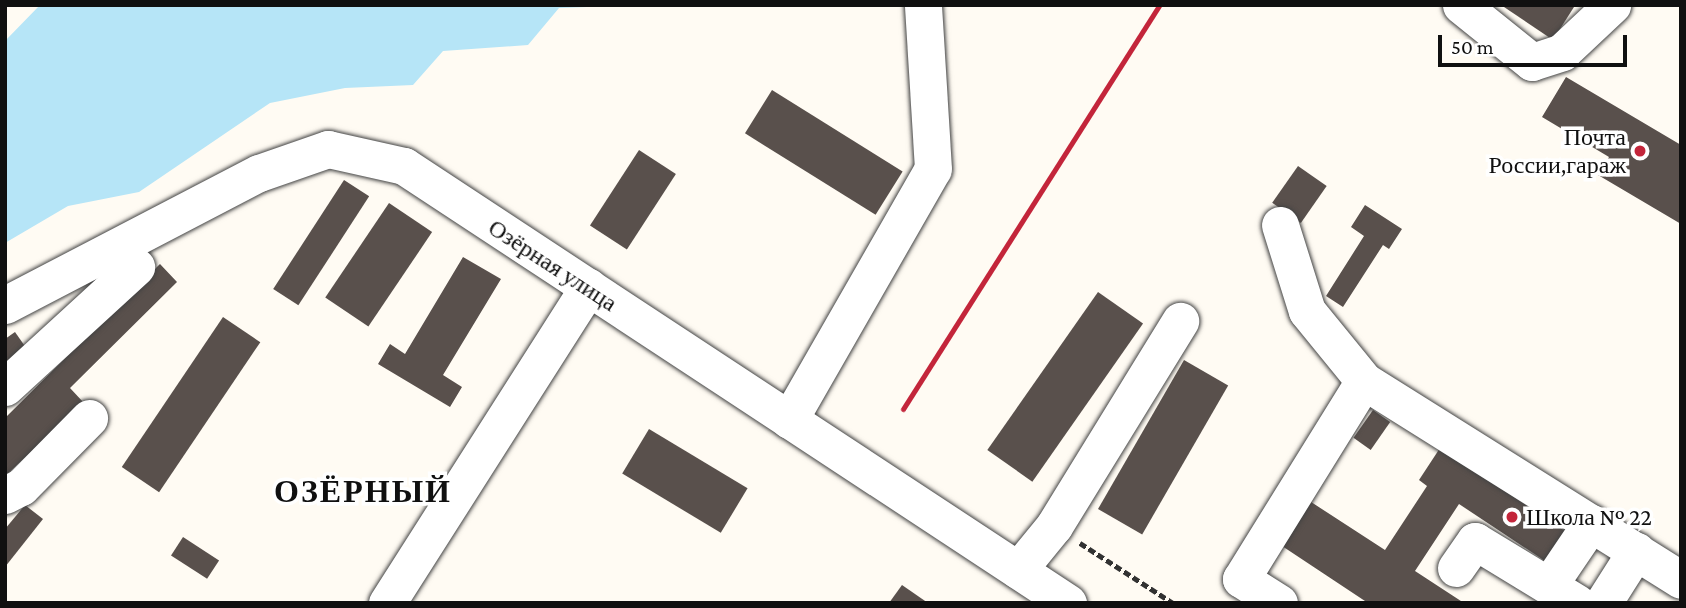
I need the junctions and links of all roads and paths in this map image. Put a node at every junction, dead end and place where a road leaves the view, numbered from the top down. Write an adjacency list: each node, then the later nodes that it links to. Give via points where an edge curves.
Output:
1 (923, 5): 14 (street, via 933,169)
2 (1461, 5): 3 (street, via 1532,62 1562,52)
3 (1612, 5)
4 (1280, 225): 11 (street, via 1307,311)
5 (135, 267): 9 (street)
6 (74, 269): 7 (street, Озёрная улица, via 259,173 328,149 404,166); 8 (street, Озёрная улица); 9 (street)
7 (588, 288): 14 (street, Озёрная улица); 23 (street)
8 (5, 305)
9 (83, 312): 12 (street)
10 (1180, 321): 17 (street)
11 (1364, 381): 16 (street); 26 (street, via 1241,579)
12 (5, 387)
13 (89, 418): 15 (street)
14 (789, 419): 20 (street, Озёрная улица)
15 (10, 496)
16 (1591, 523): 18 (street); 22 (street)
17 (1054, 526): 20 (street); 25 (path)
18 (1636, 551): 21 (street); 27 (street)
19 (1456, 568): 22 (street, via 1475,541)
20 (1018, 570): 24 (street, Озёрная улица)
21 (1681, 580)
22 (1563, 594)
23 (387, 603)
24 (1068, 603)
25 (1173, 603)
26 (1279, 603)
27 (1603, 603)

